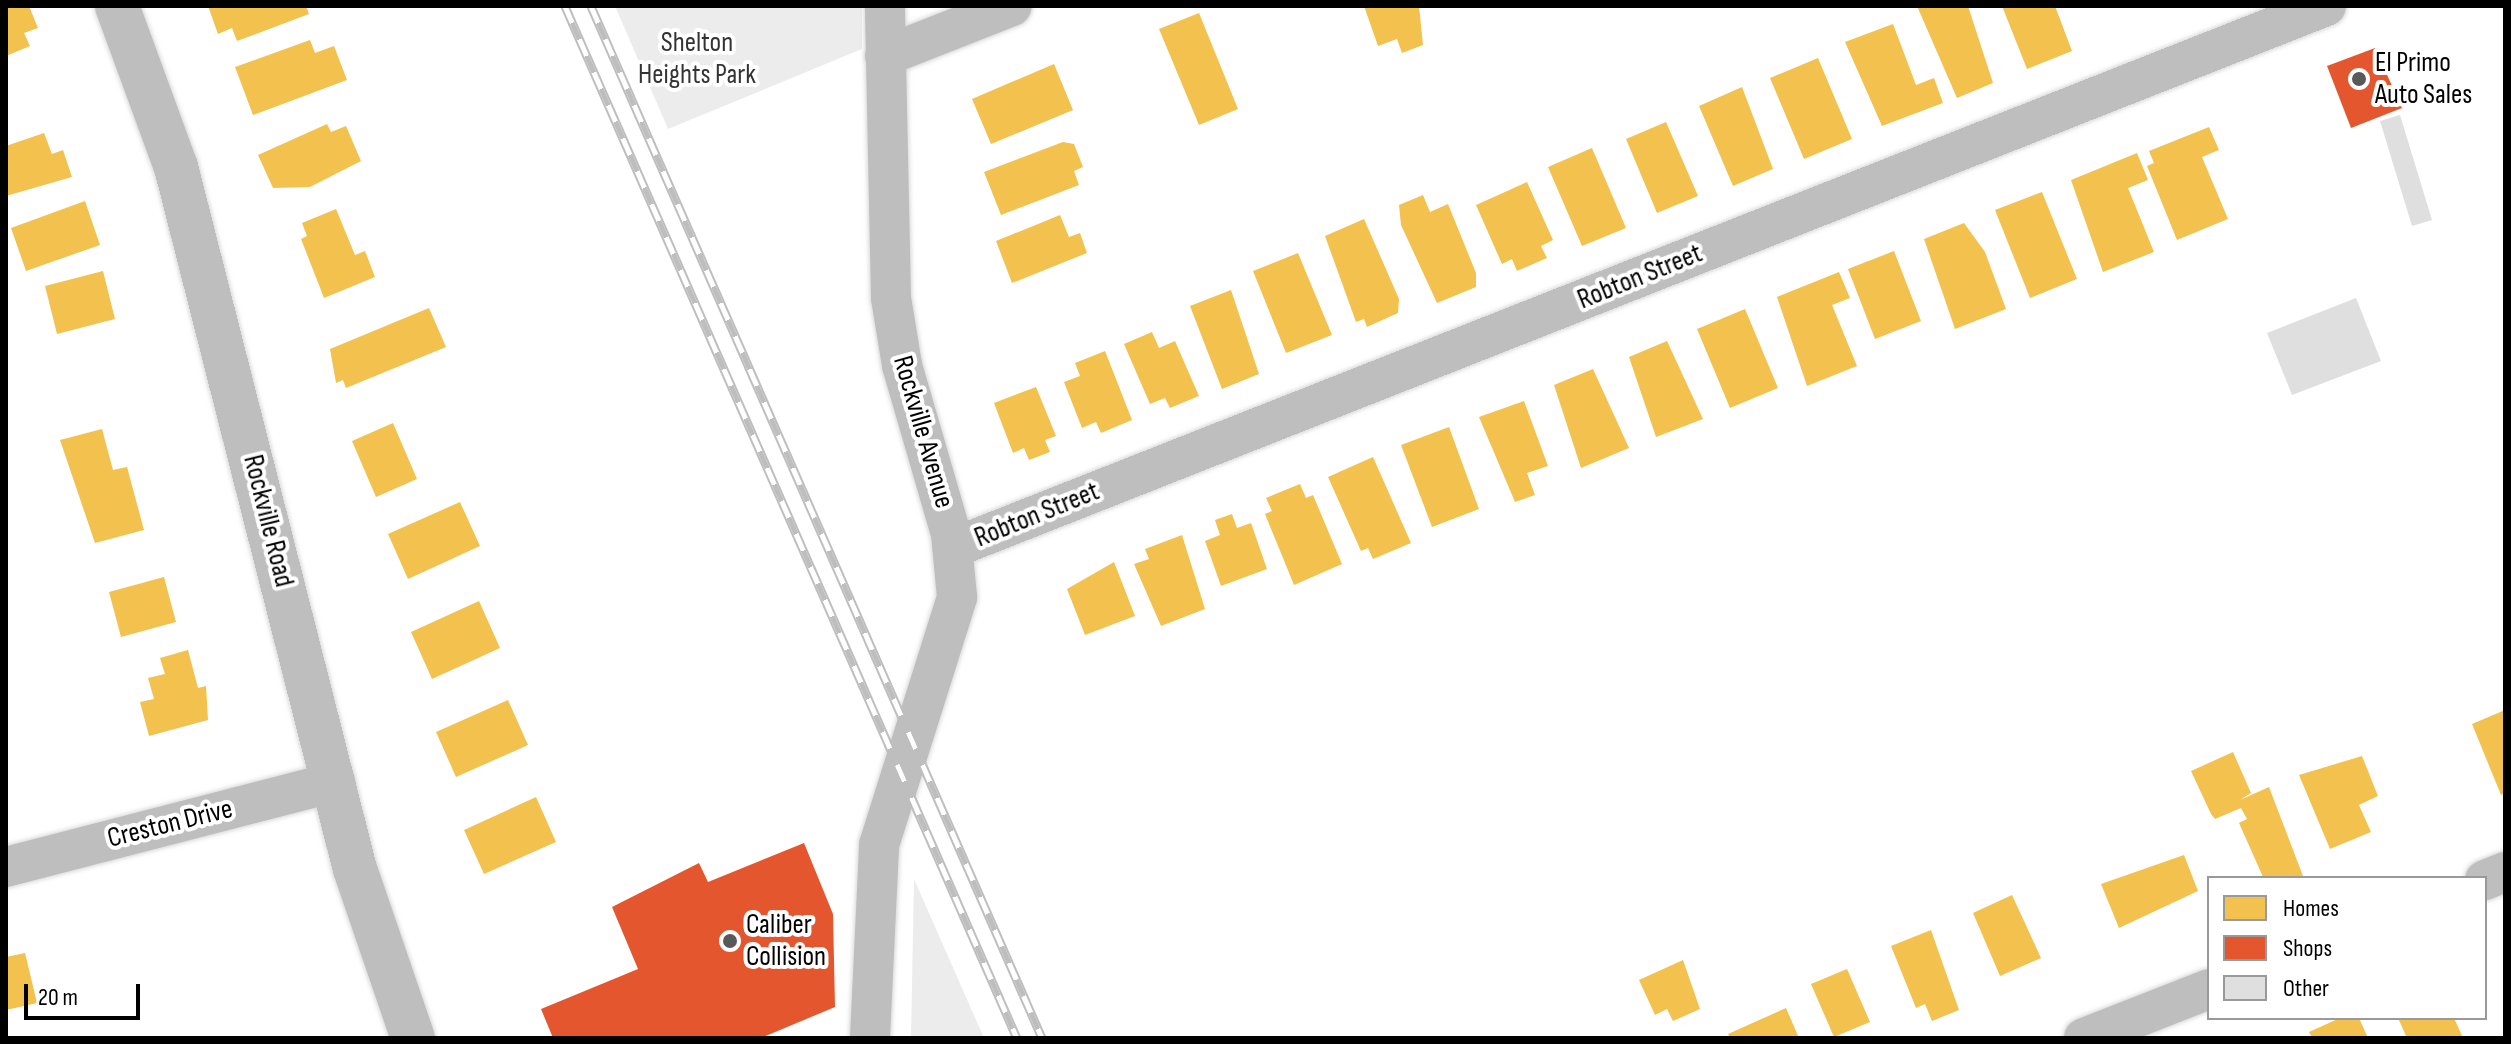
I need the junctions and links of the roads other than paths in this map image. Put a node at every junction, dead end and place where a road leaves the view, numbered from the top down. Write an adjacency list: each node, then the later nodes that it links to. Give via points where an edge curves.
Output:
1 (117, 6): 7 (main road, Rockville Road, via 190,214)
2 (885, 6): 5 (street, Rockville Avenue)
3 (1012, 6): 5 (street)
4 (2326, 6): 6 (street, Robton Street)
5 (885, 56): 6 (street, Rockville Avenue, via 891,298)
6 (953, 548): 11 (street, Rockville Avenue, via 950,628 879,845)
7 (335, 782): 8 (street, Creston Drive); 10 (main road, Rockville Road, via 373,926)
8 (6, 867)
9 (2207, 990): 12 (street)
10 (413, 1038)
11 (870, 1038)
12 (2084, 1038)

